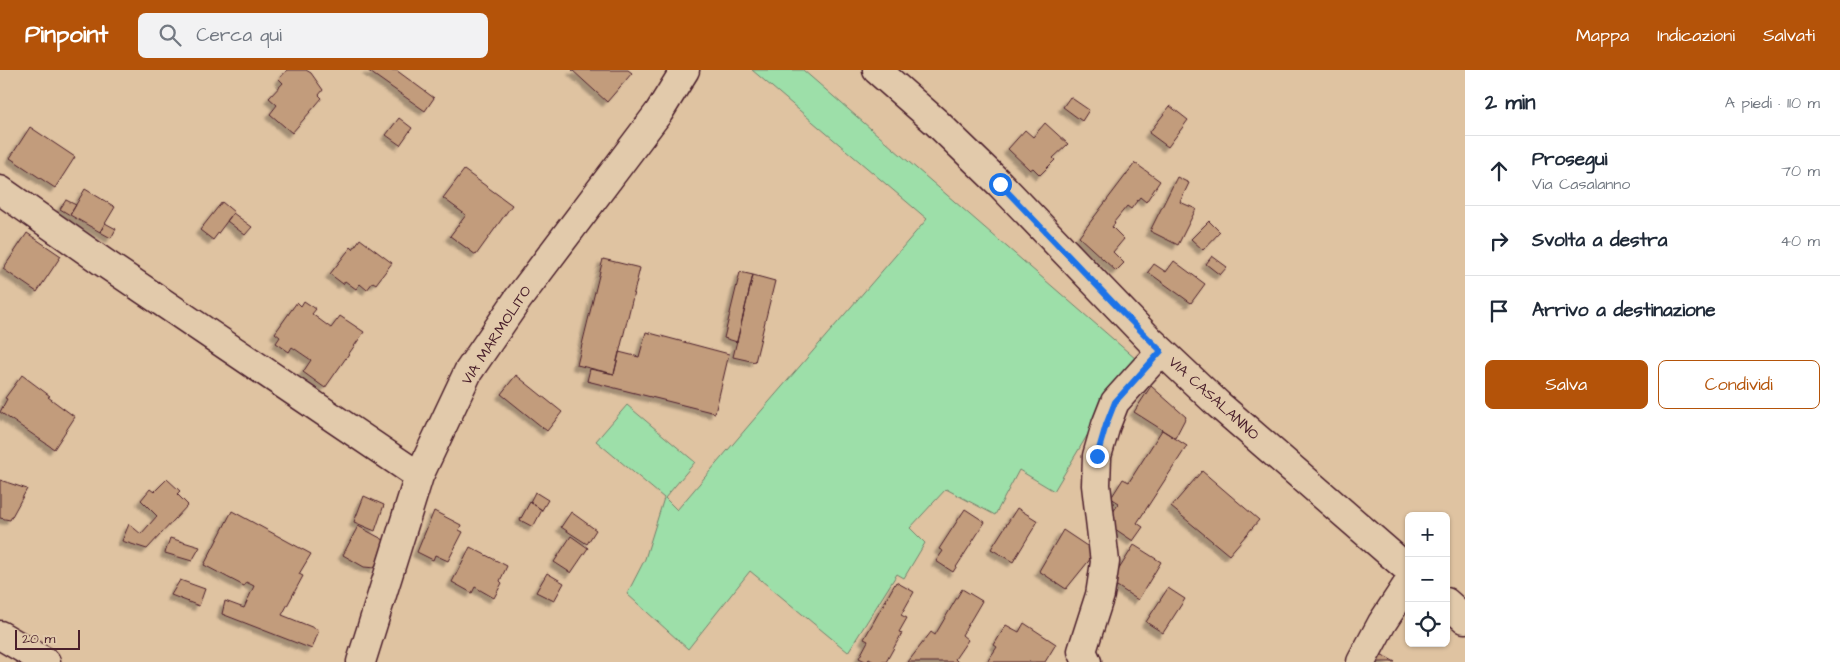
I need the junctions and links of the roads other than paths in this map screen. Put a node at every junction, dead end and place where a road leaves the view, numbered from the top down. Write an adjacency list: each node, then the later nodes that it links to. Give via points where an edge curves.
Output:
1 (685, 70): 5 (street, VIA MARMOLITO, via 659,112 518,299 468,372)
2 (877, 70): 4 (street, VIA CASALANNO, via 1000,184)
3 (0, 190): 5 (street)
4 (1161, 351): 6 (street, VIA CASALANNO); 13 (street, via 1115,402 1097,456 1096,485 1104,562 1100,595 1082,651)
5 (419, 476): 12 (street, VIA MARMOLITO)
6 (1405, 567)
7 (1405, 588): 14 (street)
8 (1450, 605): 9 (street)
9 (1465, 618)
10 (0, 635): 11 (street)
11 (46, 662)
12 (361, 662)
13 (1087, 662)
14 (1361, 662)

